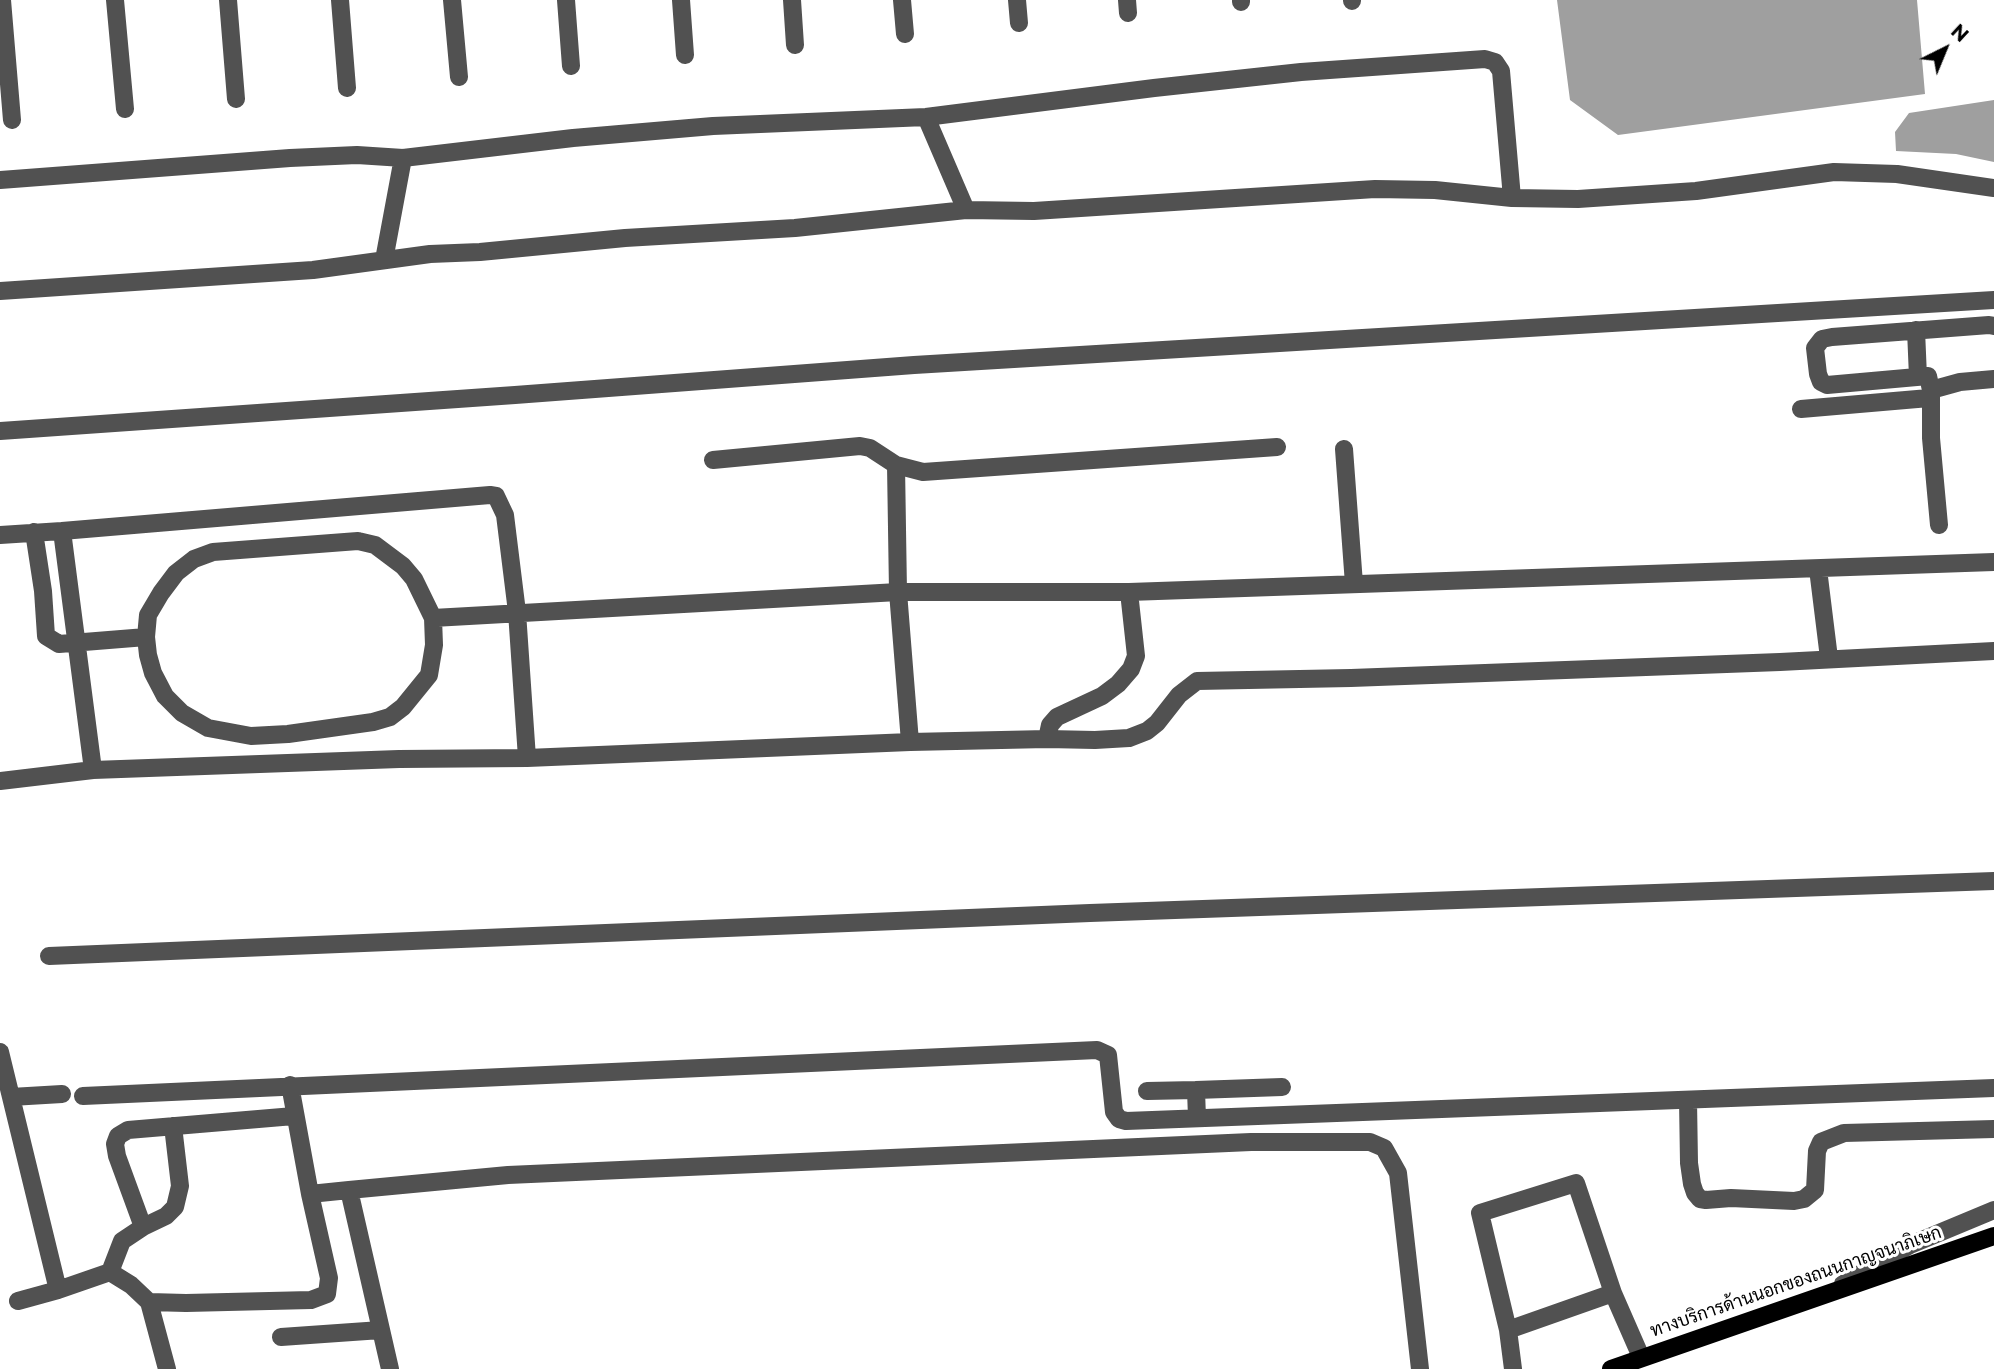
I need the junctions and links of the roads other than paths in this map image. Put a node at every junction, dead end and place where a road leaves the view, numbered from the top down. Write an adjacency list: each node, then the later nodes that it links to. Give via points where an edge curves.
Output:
1 (2, 0): 21 (street)
2 (115, 0): 19 (street)
3 (228, 0): 18 (street)
4 (340, 0): 17 (street)
5 (452, 0): 16 (street)
6 (566, 0): 15 (street)
7 (681, 0): 14 (street)
8 (792, 0): 13 (street)
9 (902, 0): 12 (street)
10 (1017, 0): 11 (street)
11 (1019, 23)
12 (905, 34)
13 (795, 45)
14 (685, 55)
15 (571, 66)
16 (458, 77)
17 (347, 88)
18 (236, 99)
19 (124, 109)
20 (926, 117): 22 (street, via 713,126); 25 (street, via 1301,72 1485,59 1495,62 1501,71); 26 (street)
21 (12, 120)
22 (403, 158): 23 (street, via 290,158); 27 (street)
23 (0, 180)
24 (1994, 188): 25 (street, via 1897,174 1834,172 1696,191 1578,199)
25 (1512, 198): 26 (street, via 1375,189 1034,211)
26 (966, 211): 27 (street)
27 (384, 260): 28 (street, via 313,270)
28 (0, 291)
29 (1994, 300): 36 (street, via 914,365)
30 (1994, 326): 31 (street)
31 (1916, 330): 34 (street); 34 (street, via 1822,339 1815,348 1818,374 1827,386)
32 (1994, 368): 34 (street)
33 (1994, 379): 34 (street)
34 (1926, 386): 35 (street); 41 (street)
35 (1801, 409)
36 (0, 431)
37 (1277, 447): 40 (street, via 923,472)
38 (1345, 449): 47 (street)
39 (713, 460): 40 (street, via 860,446)
40 (896, 465): 48 (street)
41 (1939, 525)
42 (62, 531): 43 (street); 50 (street, via 490,495 499,499 505,515); 53 (street)
43 (34, 532): 44 (street); 53 (street, via 46,636 59,644)
44 (0, 535)
45 (1994, 562): 46 (street)
46 (1818, 569): 47 (street); 55 (street)
47 (1354, 584): 49 (street)
48 (898, 592): 49 (street); 50 (street); 57 (street)
49 (1129, 592): 56 (street, via 1136,656 1131,669 1102,696 1057,717)
50 (517, 612): 51 (street); 58 (street)
51 (433, 618): 52 (street, via 414,579 392,556 376,545 358,541 213,552 194,559 161,593 148,615); 52 (street, via 429,676 403,707 373,722 288,734 232,734 192,720 158,685)
52 (146, 637): 53 (street)
53 (78, 643): 59 (street)
54 (1994, 651): 55 (street)
55 (1829, 657): 56 (street, via 1197,681 1139,735 1095,740)
56 (1047, 738): 57 (street)
57 (910, 742): 58 (street)
58 (527, 758): 59 (street)
59 (93, 770): 60 (street)
60 (0, 781)
61 (1994, 881): 62 (street)
62 (49, 957)
63 (0, 1052): 71 (street)
64 (290, 1086): 70 (street); 73 (street); 74 (street, via 1097,1050 1108,1055 1114,1112 1119,1119)
65 (1282, 1087): 67 (street)
66 (1994, 1088): 72 (street)
67 (1196, 1090): 68 (street); 74 (street)
68 (1147, 1091)
69 (62, 1094): 71 (street)
70 (83, 1096)
71 (11, 1097): 83 (street)
72 (1688, 1100): 74 (street); 76 (street, via 1692,1184 1700,1199 1706,1200 1804,1199 1815,1190 1821,1142 1844,1133)
73 (295, 1116): 75 (street); 78 (street)
74 (1197, 1118)
75 (173, 1126): 80 (street, via 180,1186 176,1207); 80 (street, via 128,1130 115,1144)
76 (1994, 1129)
77 (349, 1190): 78 (street); 88 (street); 94 (street, via 535,1173 1251,1142 1370,1142 1384,1148 1398,1173)
78 (310, 1194): 87 (street, via 329,1278 327,1294 311,1300)
79 (1994, 1210): 85 (street, via 1910,1245)
80 (143, 1227): 82 (street, via 122,1241)
81 (1994, 1236): 85 (main road, ทางบริการด้านนอกของถนนกาญจนาภิเษก)
82 (110, 1272): 83 (street); 87 (street)
83 (58, 1290): 86 (street)
84 (1613, 1293): 89 (street); 89 (street, via 1576,1183 1479,1213); 91 (street)
85 (1816, 1300): 91 (main road, ทางบริการด้านนอกของถนนกาญจนาภิเษก)
86 (18, 1301)
87 (149, 1302): 92 (street)
88 (381, 1330): 90 (street); 93 (street)
89 (1508, 1330): 95 (street)
90 (281, 1337)
91 (1641, 1357): 96 (main road, ทางบริการด้านนอกของถนนกาญจนาภิเษก)
92 (167, 1369)
93 (390, 1369)
94 (1420, 1369)
95 (1513, 1369)
96 (1611, 1369)

